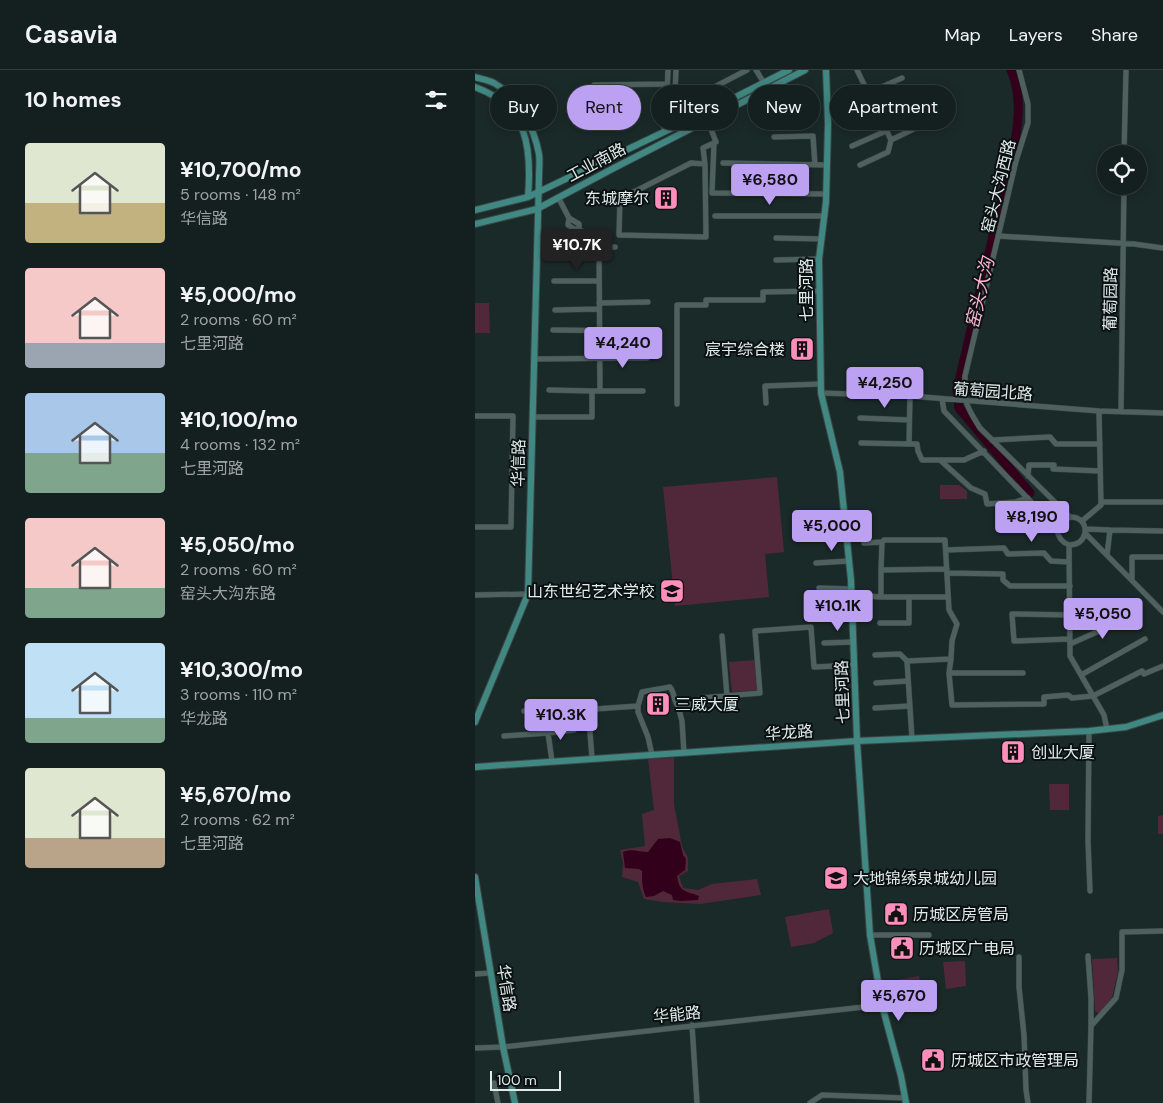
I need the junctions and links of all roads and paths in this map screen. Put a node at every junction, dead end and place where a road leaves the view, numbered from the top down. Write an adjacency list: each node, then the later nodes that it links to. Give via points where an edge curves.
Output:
1 (668, 70): 14 (street)
2 (675, 70): 16 (street)
3 (747, 70): 17 (street)
4 (757, 70): 13 (street)
5 (789, 70): 13 (main road, 工业南路)
6 (805, 70): 21 (main road, 工业南路)
7 (826, 70): 35 (main road, 七里河路)
8 (857, 70): 18 (street)
9 (1019, 70): 47 (street, 窑头大沟西路, via 1028,104 1028,123)
10 (1126, 70): 30 (street)
11 (475, 77): 37 (main road, 华信路, via 493,82 516,102 528,121 539,154)
12 (902, 78): 19 (street)
13 (764, 83): 25 (main road, 工业南路)
14 (667, 84): 15 (street)
15 (594, 85)
16 (675, 85)
17 (718, 85)
18 (864, 85)
19 (886, 85)
20 (475, 87): 40 (main road, via 505,103 523,129 530,170)
21 (738, 105)
22 (690, 130): 41 (main road, 工业南路)
23 (711, 130): 29 (street)
24 (912, 130): 28 (street)
25 (665, 131): 37 (main road, 工业南路)
26 (886, 131): 28 (street); 31 (street)
27 (774, 137): 34 (street, via 813,136)
28 (891, 140): 36 (street, via 888,152)
29 (714, 143): 33 (street, via 703,148); 38 (street, via 712,193)
30 (1124, 145)
31 (852, 146)
32 (723, 163): 34 (street)
33 (705, 164): 33 (street, via 691,163 620,199 619,235 706,237)
34 (815, 165): 35 (street)
35 (827, 165): 38 (main road, 七里河路)
36 (860, 165)
37 (539, 192): 40 (main road, 工业南路); 42 (main road, 华信路)
38 (826, 194): 45 (main road, 七里河路)
39 (1124, 195): 50 (street, 葡萄园路)
40 (527, 197): 42 (main road); 43 (main road, 工业南路)
41 (559, 197): 42 (main road, 工业南路); 51 (street, via 569,218 599,243)
42 (537, 209): 46 (main road, 工业南路); 69 (main road, 华信路)
43 (475, 210)
44 (715, 216): 45 (street)
45 (825, 216): 49 (main road, 七里河路)
46 (475, 224)
47 (998, 236): 50 (street); 79 (street, 窑头大沟西路, via 965,376)
48 (775, 238): 49 (street)
49 (822, 239): 56 (main road, 七里河路)
50 (1123, 244): 53 (street); 83 (street, 葡萄园路)
51 (599, 247): 52 (street); 54 (street)
52 (615, 247)
53 (1163, 248)
54 (599, 257): 55 (street); 59 (street)
55 (549, 258)
56 (819, 259): 57 (street); 60 (main road, 七里河路)
57 (775, 260)
58 (554, 281): 59 (street)
59 (599, 282): 61 (street)
60 (819, 291): 71 (main road, 七里河路); 81 (street, via 763,292 763,300 706,300 706,305 677,306)
61 (599, 302): 62 (street); 63 (street)
62 (648, 302)
63 (599, 309): 64 (street); 66 (street)
64 (555, 310)
65 (553, 330): 66 (street)
66 (600, 331): 67 (street); 70 (street)
67 (647, 331)
68 (647, 358): 70 (street)
69 (534, 359): 70 (street); 86 (main road, 华信路)
70 (600, 360): 74 (street)
71 (821, 384): 76 (main road, 七里河路); 80 (street, via 765,386)
72 (549, 390): 73 (street)
73 (592, 391): 74 (street); 86 (street, via 592,417)
74 (600, 391): 75 (street)
75 (643, 391)
76 (821, 393): 77 (street, 葡萄园北路); 107 (main road, 七里河路, via 840,472)
77 (910, 396): 78 (street, 葡萄园北路); 88 (street)
78 (942, 399): 79 (street, 葡萄园北路); 93 (street, via 945,411)
79 (965, 401): 82 (street, 葡萄园北路); 89 (street, 窑头大沟西路, via 980,428)
80 (765, 403)
81 (677, 404)
82 (1099, 412): 83 (street, 葡萄园北路); 92 (street)
83 (1121, 412): 84 (street, 葡萄园北路)
84 (1163, 413)
85 (475, 416): 102 (street, via 513,416 511,527)
86 (533, 416): 124 (main road, 华信路)
87 (860, 418): 88 (street)
88 (909, 420): 91 (street)
89 (992, 440): 92 (street, via 1050,437 1056,444); 96 (street, 窑头大沟西路)
90 (861, 443): 91 (street)
91 (909, 444): 94 (street, via 917,444 922,460)
92 (1100, 444): 95 (street)
93 (984, 452): 94 (street, via 964,460); 97 (street)
94 (940, 460): 97 (street, via 971,488 985,494 987,504)
95 (1100, 471): 96 (street, via 1053,469 1054,465 1029,464); 98 (street)
96 (1028, 476): 100 (street, 窑头大沟西路)
97 (1028, 498): 103 (street)
98 (1101, 502): 99 (street); 101 (street)
99 (1163, 502)
100 (1069, 517): 101 (street, 窑头大沟西路); 103 (street, via 1061,521)
101 (1082, 521): 106 (street)
102 (475, 527)
103 (1057, 529): 111 (street, via 1061,541)
104 (1110, 530): 105 (street); 106 (street); 113 (street)
105 (1163, 530)
106 (1085, 531): 111 (street, via 1078,543); 113 (street)
107 (847, 535): 108 (street); 115 (main road, 七里河路)
108 (813, 536)
109 (882, 542): 110 (street); 112 (street, via 945,540); 118 (street)
110 (864, 543)
111 (1069, 545): 116 (street)
112 (946, 550): 116 (street, via 1004,548 1008,554 1044,553 1051,561); 119 (street)
113 (1107, 555): 120 (street)
114 (1163, 557): 120 (street, via 1132,557)
115 (849, 561): 117 (street); 123 (main road, 七里河路)
116 (1069, 562): 121 (street)
117 (816, 563)
118 (881, 570): 119 (street); 126 (street)
119 (947, 571): 121 (street, via 1003,574 1003,580 1010,586); 128 (street)
120 (1132, 580): 129 (street)
121 (1070, 586): 131 (street)
122 (819, 588): 123 (street)
123 (851, 592): 126 (street); 130 (main road, 七里河路)
124 (528, 594): 125 (street); 152 (main road, 华信路)
125 (475, 595)
126 (881, 597): 127 (street)
127 (909, 597): 128 (street); 134 (street, via 909,623)
128 (948, 597): 141 (street, via 949,610 957,624)
129 (1163, 612)
130 (852, 615): 132 (street); 137 (main road, 七里河路)
131 (1070, 615): 138 (street); 138 (street, via 1012,614 1014,641)
132 (823, 616)
133 (1128, 618): 138 (street)
134 (880, 623)
135 (723, 636): 150 (street)
136 (1145, 639): 147 (street)
137 (853, 642): 139 (street); 143 (main road, 七里河路)
138 (1070, 642): 147 (street, via 1070,656)
139 (824, 643)
140 (875, 655): 142 (street, via 900,654)
141 (951, 659): 142 (street); 145 (street)
142 (907, 661): 148 (street)
143 (855, 665): 150 (street, via 814,667 811,627 755,631 760,693); 167 (main road, 七里河路)
144 (1163, 666): 151 (street, via 1144,674 1142,671)
145 (949, 673): 146 (street); 151 (street, via 952,705 1044,704 1044,697)
146 (1023, 673)
147 (1081, 675): 151 (street)
148 (908, 681): 149 (street); 155 (street)
149 (876, 683)
150 (727, 696): 154 (street, via 701,698 701,703)
151 (1093, 696): 161 (street, via 1104,715)
152 (479, 706): 160 (main road, 华信路)
153 (637, 706): 154 (street, via 642,692 670,687); 157 (street); 169 (street)
154 (678, 706): 168 (street)
155 (910, 706): 156 (street); 166 (street)
156 (875, 708)
157 (595, 709)
158 (524, 712): 170 (street, via 588,706)
159 (1163, 715): 161 (main road, 华龙路, via 1132,726)
160 (475, 722)
161 (1107, 729): 163 (main road, 华龙路)
162 (574, 730): 164 (street)
163 (1089, 731): 166 (main road, 华龙路); 174 (street)
164 (547, 733): 165 (street); 171 (street)
165 (505, 736)
166 (911, 739): 167 (main road, 华龙路)
167 (857, 741): 168 (main road, 华龙路); 176 (main road, 七里河路)
168 (684, 753): 169 (main road, 华龙路)
169 (652, 755): 170 (main road, 华龙路)
170 (592, 758): 171 (main road, 华龙路)
171 (552, 761): 172 (main road, 华龙路)
172 (475, 767)
173 (475, 877): 180 (main road, 华信路)
174 (1090, 892)
175 (1163, 931): 184 (street, via 1121,932 1122,970 1115,998)
176 (870, 935): 177 (street); 182 (main road, 七里河路)
177 (929, 935)
178 (1088, 956): 184 (street)
179 (1019, 957): 193 (street)
180 (491, 973): 181 (street); 185 (main road, 华信路)
181 (475, 974)
182 (883, 1005): 183 (street, 华能路); 188 (main road, 七里河路)
183 (693, 1025): 185 (street, 华能路); 191 (street)
184 (1091, 1026): 194 (street)
185 (503, 1047): 186 (street, 华能路); 190 (main road, 华信路)
186 (475, 1048)
187 (494, 1083): 189 (street)
188 (905, 1101): 192 (street, via 822,1095)
189 (498, 1103)
190 (515, 1103)
191 (697, 1103)
192 (810, 1103)
193 (1029, 1103)
194 (1089, 1103)

